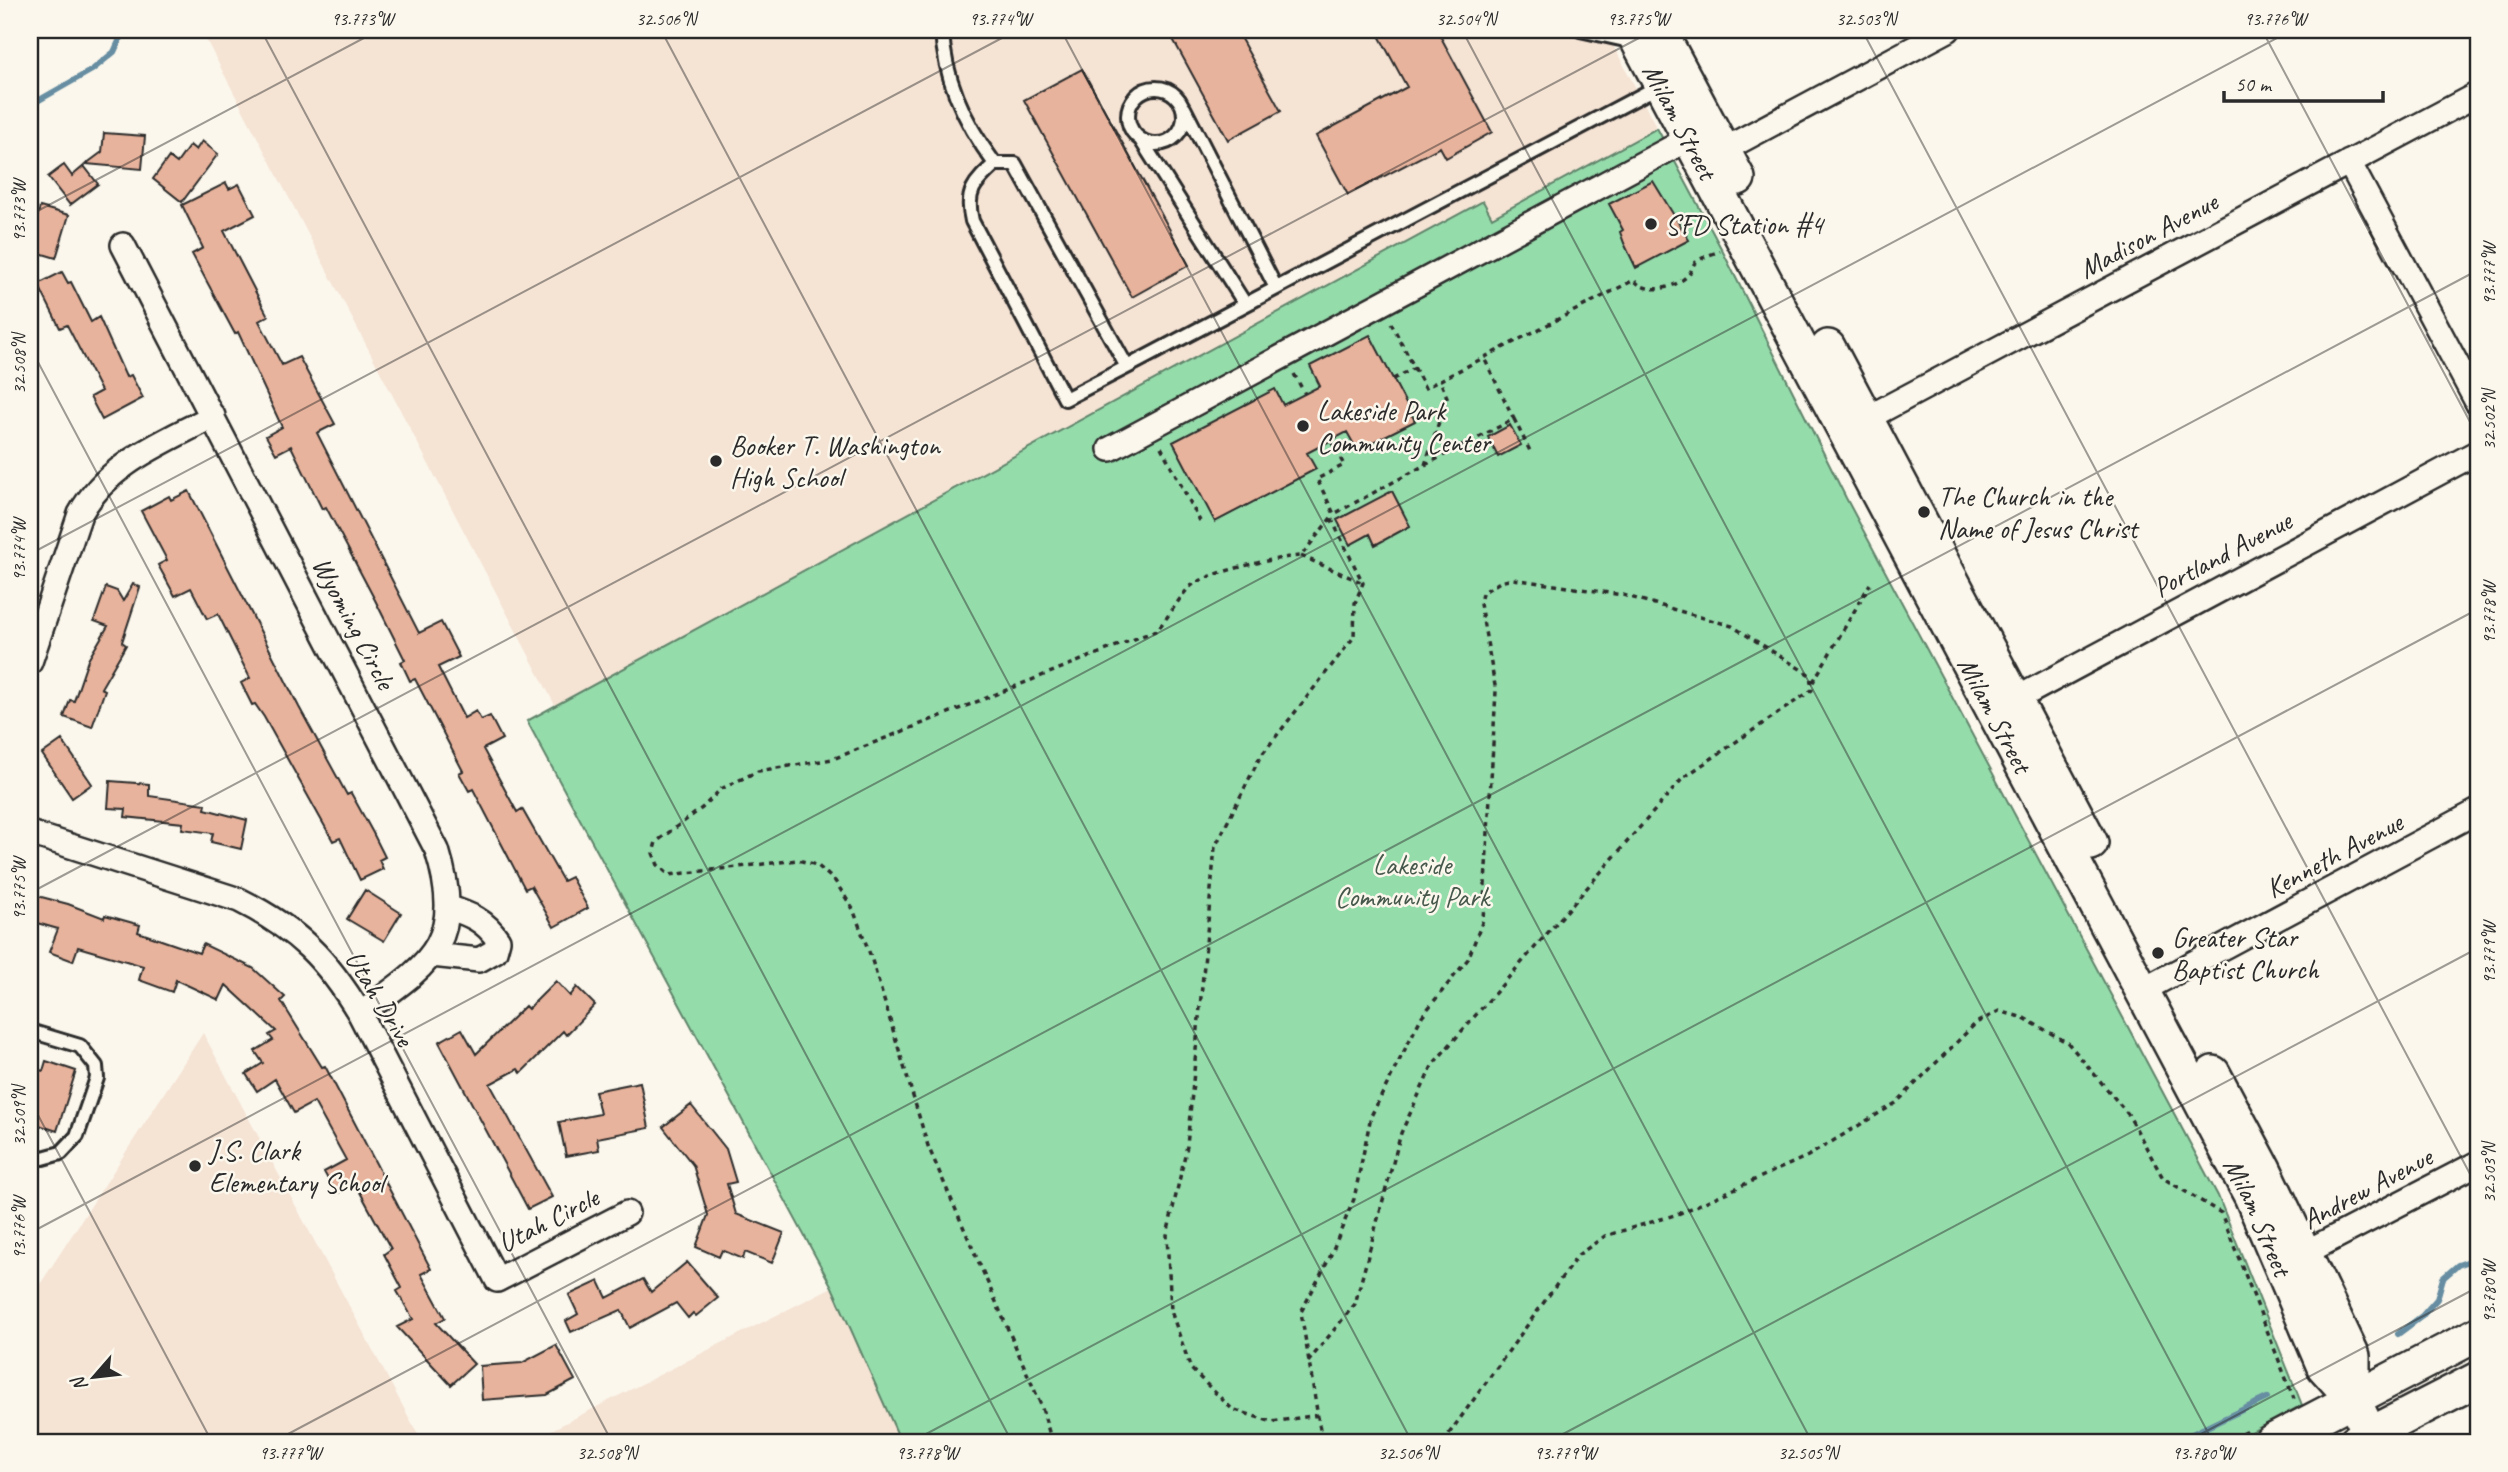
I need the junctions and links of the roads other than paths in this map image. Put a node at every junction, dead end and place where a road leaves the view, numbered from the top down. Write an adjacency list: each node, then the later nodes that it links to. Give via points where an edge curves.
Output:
1 (942, 30): 11 (lane, via 946,68 976,139)
2 (1580, 30): 4 (lane)
3 (1948, 30): 9 (street)
4 (1643, 34): 5 (street, Milam Street); 9 (street, Milam Street)
5 (1662, 85): 9 (street, Milam Street); 13 (lane)
6 (2478, 94): 10 (street, Madison Avenue)
7 (1184, 108): 8 (lane, via 1177,136 1160,144); 8 (lane, via 1166,89 1140,93 1128,115); 13 (lane)
8 (1141, 139): 14 (lane)
9 (1706, 150): 18 (street, Milam Street); 19 (street)
10 (2349, 162): 16 (street); 18 (street, Madison Avenue)
11 (995, 164): 15 (lane, via 1015,163); 15 (lane, via 975,182 967,203 972,221 1065,399)
12 (123, 245): 17 (street, Wyoming Circle)
13 (1276, 288): 14 (lane)
14 (1245, 304): 15 (lane)
15 (1127, 367)
16 (2478, 404)
17 (212, 416): 21 (street, via 125,463 88,499); 25 (street, Wyoming Circle, via 435,841)
18 (1856, 424): 22 (street, Milam Street)
19 (1110, 449)
20 (2478, 452): 22 (street, Portland Avenue)
21 (30, 662)
22 (2005, 705): 27 (street, Milam Street)
23 (2478, 811): 27 (street, Kenneth Avenue)
24 (30, 833): 28 (street, Utah Drive, via 219,892 270,915 314,949)
25 (447, 907): 26 (street, Wyoming Circle); 26 (street, via 474,915 489,927 498,940 495,951 479,960)
26 (432, 956): 28 (street, Wyoming Circle, via 422,970)
27 (2153, 985): 33 (street, Milam Street)
28 (360, 1014): 34 (street, Utah Drive)
29 (30, 1031): 30 (lane, via 80,1046 96,1066 97,1078 69,1145 52,1157)
30 (30, 1153)
31 (2478, 1163): 33 (street, Andrew Avenue)
32 (627, 1213): 34 (street, Utah Circle)
33 (2293, 1259): 37 (street, Milam Street, via 2353,1356)
34 (497, 1280)
35 (2478, 1334): 37 (street)
36 (2478, 1378): 39 (street)
37 (2353, 1399): 38 (street); 39 (street, Milam Street)
38 (2259, 1436)
39 (2366, 1440)

